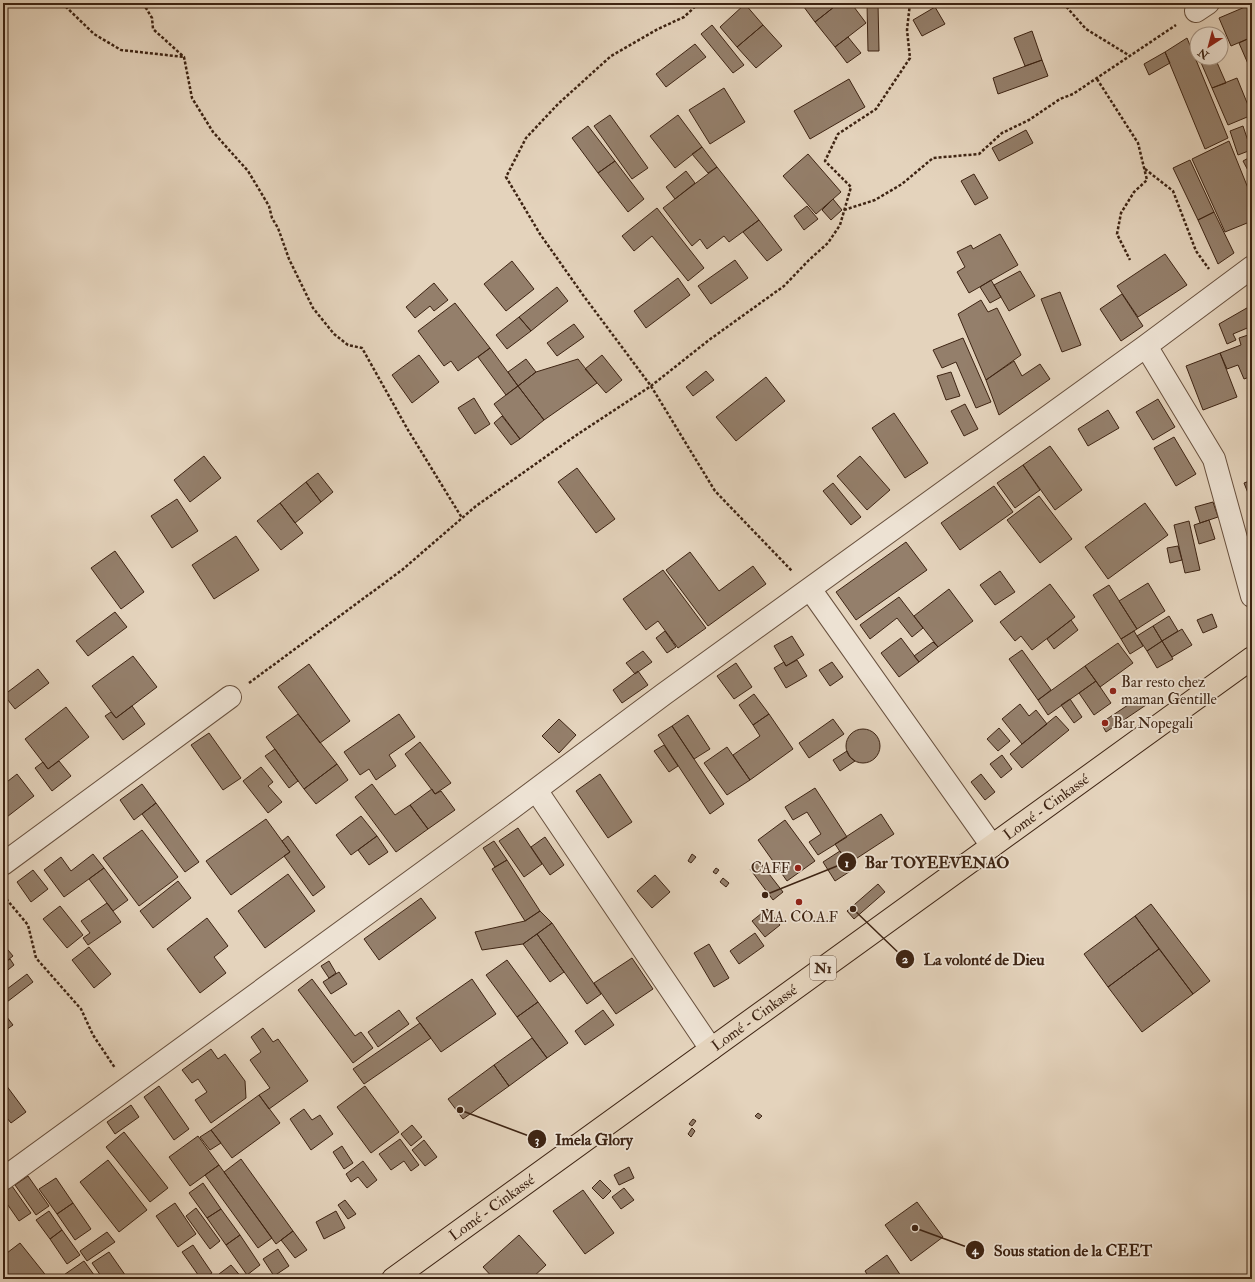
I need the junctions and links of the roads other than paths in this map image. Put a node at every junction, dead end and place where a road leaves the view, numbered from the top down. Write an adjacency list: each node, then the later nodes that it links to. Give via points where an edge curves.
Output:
1 (1252, 267): 2 (street)
2 (1146, 346): 3 (street); 4 (street, via 1214,459)
3 (810, 588): 7 (street); 8 (street)
4 (1252, 596)
5 (1252, 658): 8 (highway, Lomé - Cinkassé / N1)
6 (230, 697): 9 (street)
7 (536, 790): 10 (street); 11 (street)
8 (992, 846): 10 (highway, Lomé - Cinkassé / N1)
9 (3, 864)
10 (711, 1049): 12 (highway, Lomé - Cinkassé / N1)
11 (3, 1180)
12 (393, 1279)

